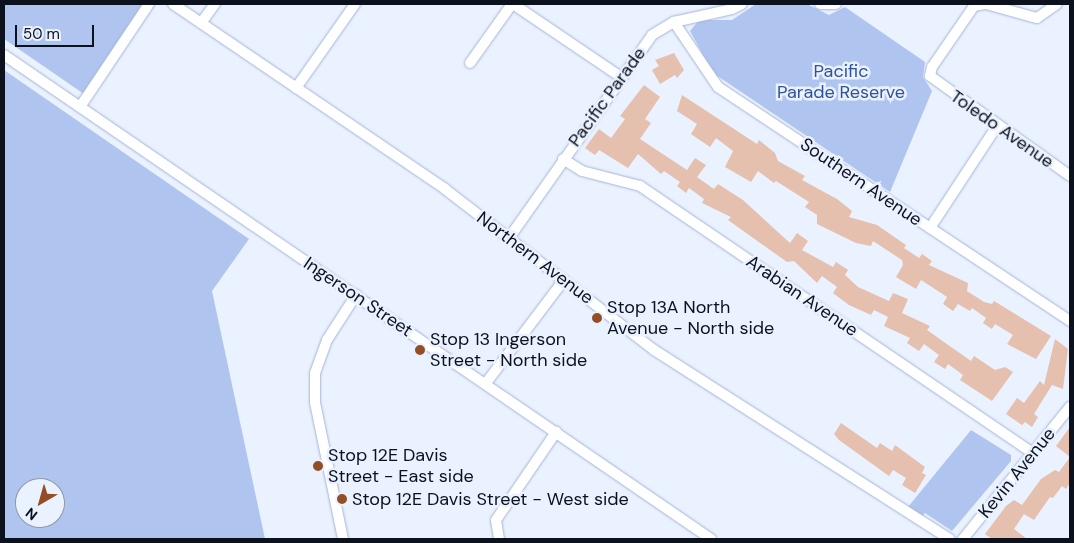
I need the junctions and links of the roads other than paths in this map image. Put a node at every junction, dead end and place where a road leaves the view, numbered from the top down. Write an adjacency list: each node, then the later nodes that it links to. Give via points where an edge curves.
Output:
1 (149, 4): 17 (street)
2 (173, 4): 12 (street, Northern Avenue)
3 (214, 4): 12 (street)
4 (355, 4): 16 (street)
5 (513, 4): 14 (street); 15 (street)
6 (742, 4): 11 (street, Pacific Parade)
7 (820, 4): 8 (street)
8 (835, 4)
9 (986, 4): 10 (street, via 1037,18); 18 (street, Toledo Avenue, via 974,6 932,67 933,81)
10 (1057, 4)
11 (674, 22): 15 (street, Pacific Parade, via 652,35); 21 (street, Southern Avenue, via 718,87)
12 (201, 23): 16 (street, Northern Avenue)
13 (4, 55): 17 (street, Ingerson Street)
14 (470, 63)
15 (621, 77): 19 (street, Pacific Parade)
16 (296, 88): 22 (street, Northern Avenue)
17 (80, 108): 24 (street, Ingerson Street)
18 (997, 126): 20 (street, Toledo Avenue); 21 (street)
19 (563, 159): 22 (street, Pacific Parade); 29 (street, Arabian Avenue, via 582,171 640,186)
20 (1070, 176)
21 (930, 228): 25 (street, Southern Avenue)
22 (509, 238): 23 (street, Northern Avenue)
23 (564, 280): 26 (street); 33 (street, Northern Avenue, via 654,350)
24 (356, 295): 26 (street, Ingerson Street); 30 (street, via 327,340 315,373 315,404)
25 (1070, 321)
26 (486, 383): 28 (street, Ingerson Street)
27 (1070, 407): 29 (street, Kevin Avenue)
28 (556, 432): 31 (street, via 496,520); 32 (street, Ingerson Street)
29 (1033, 453): 34 (street, Kevin Avenue)
30 (342, 539)
31 (499, 539)
32 (711, 539)
33 (950, 539)
34 (963, 539)

